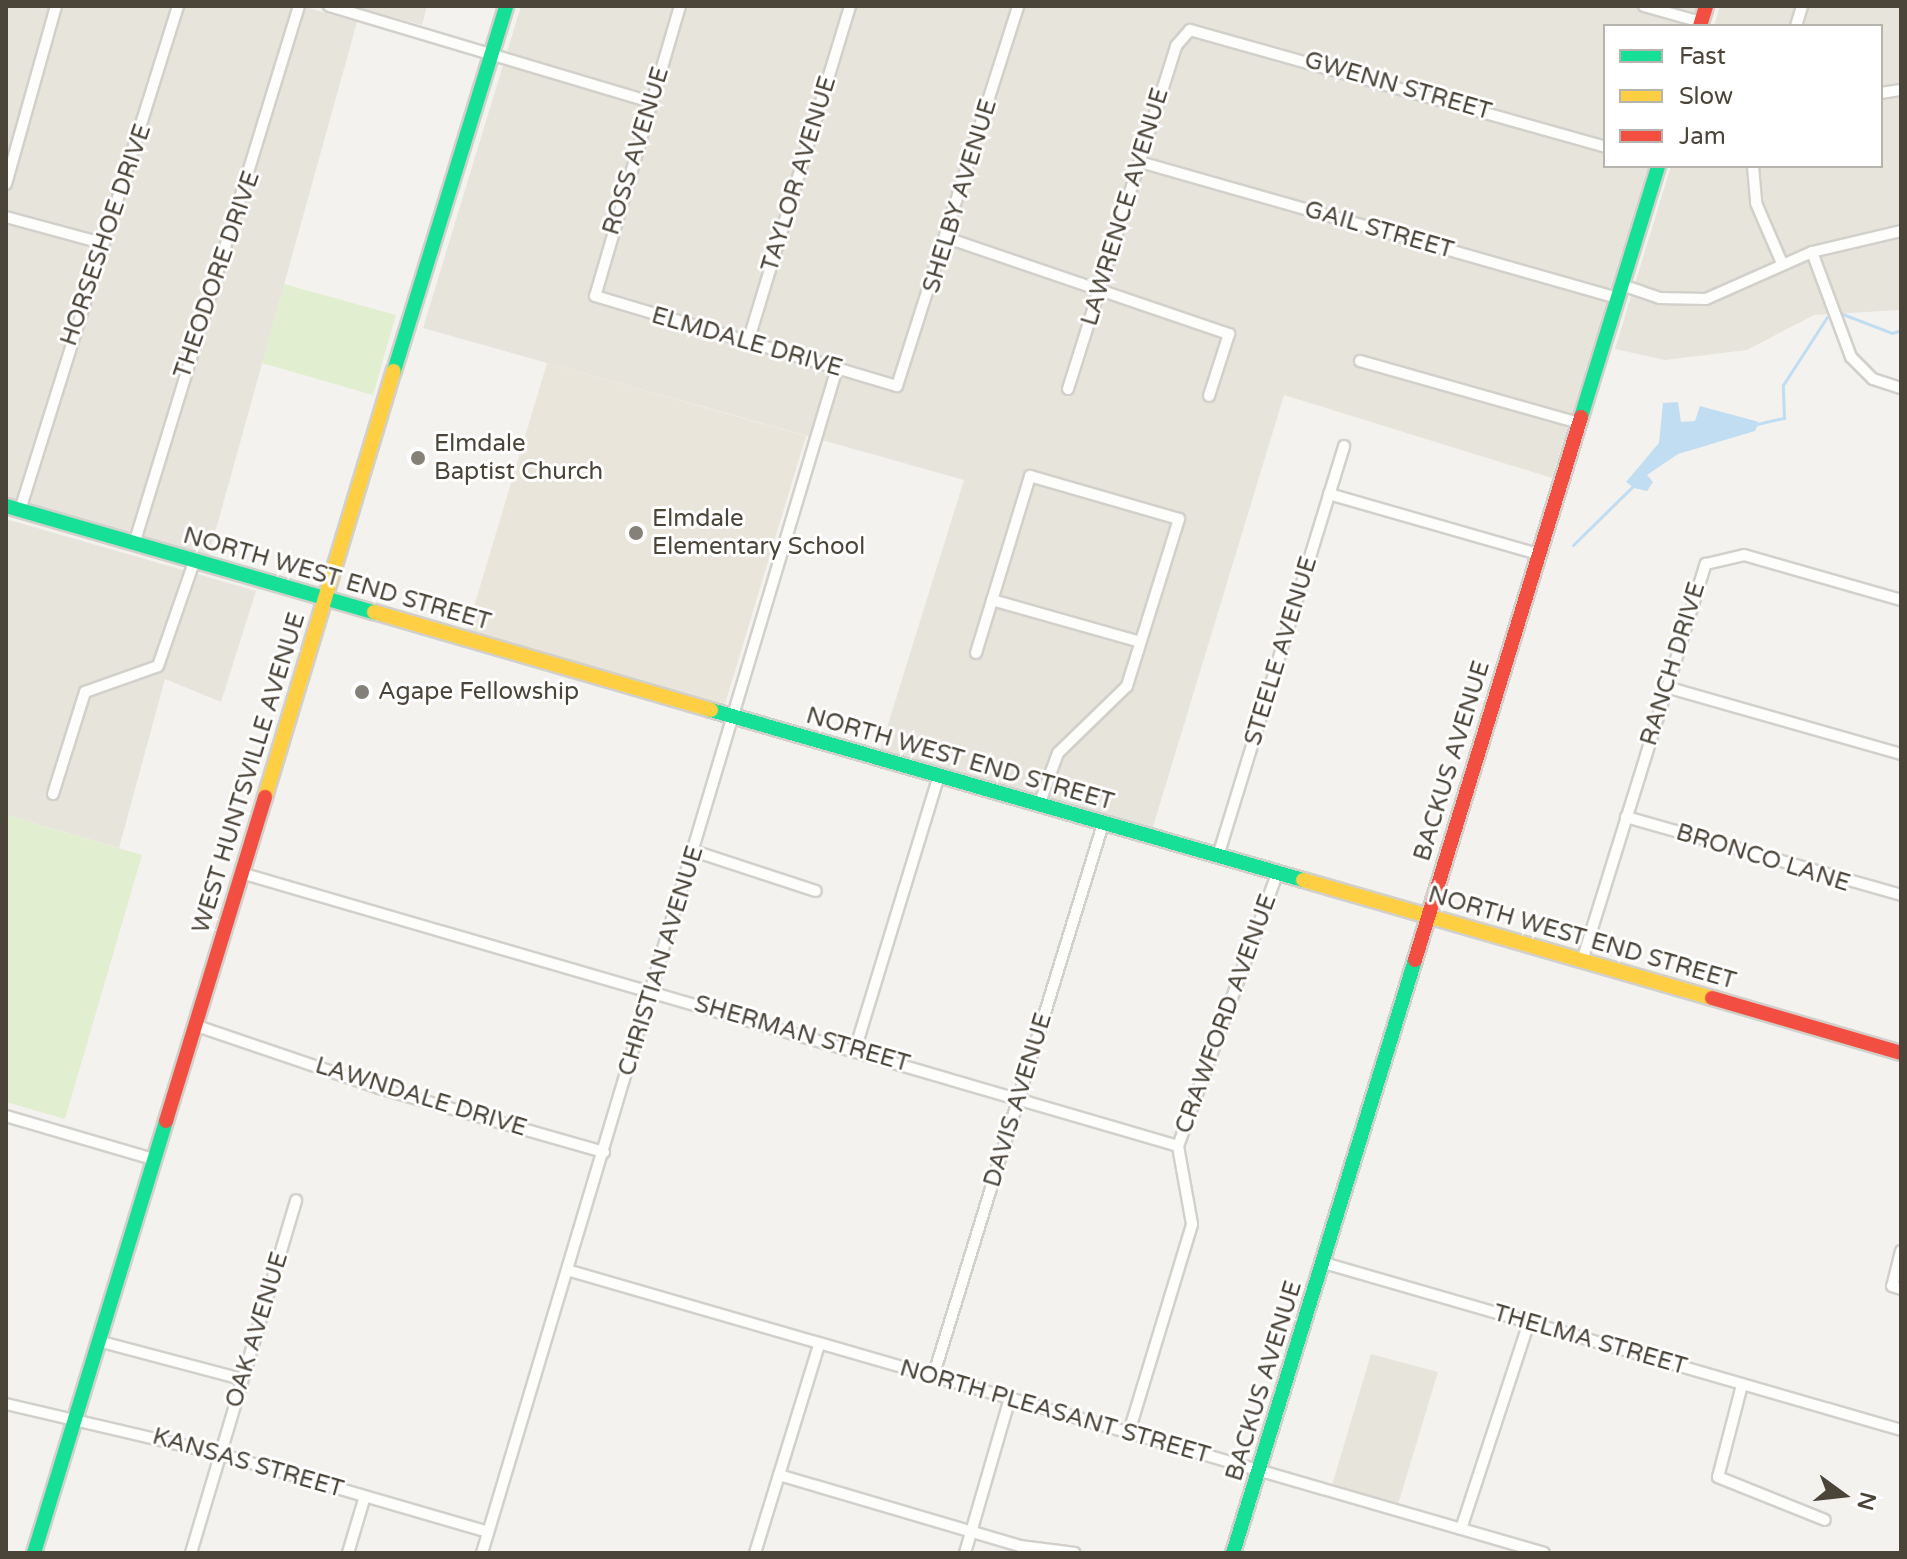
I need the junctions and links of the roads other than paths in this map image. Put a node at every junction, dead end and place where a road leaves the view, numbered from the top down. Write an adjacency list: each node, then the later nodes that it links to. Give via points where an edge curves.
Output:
1 (56, 6): 19 (street)
2 (178, 6): 23 (street, HORSESHOE DRIVE, via 117,213)
3 (299, 6): 40 (street, THEODORE DRIVE)
4 (329, 6): 13 (street)
5 (506, 6): 13 (street, WEST HUNTSVILLE AVENUE)
6 (680, 6): 14 (street, ROSS AVENUE)
7 (850, 6): 29 (street, TAYLOR AVENUE)
8 (1018, 6): 22 (street, SHELBY AVENUE)
9 (1644, 6): 11 (street)
10 (1706, 6): 11 (street)
11 (1701, 24)
12 (1190, 30): 15 (street, GWENN STREET); 16 (street, LAWRENCE AVENUE, via 1176,46)
13 (492, 53): 14 (street); 43 (street, WEST HUNTSVILLE AVENUE)
14 (651, 102): 28 (street, ROSS AVENUE)
15 (1603, 146)
16 (1140, 162): 26 (street, LAWRENCE AVENUE); 27 (street, GAIL STREET)
17 (1657, 168): 27 (street, BACKUS AVENUE)
18 (1753, 168): 25 (street, via 1756,203)
19 (6, 184)
20 (6, 217): 23 (street)
21 (1901, 231): 24 (street, GAIL STREET)
22 (947, 238): 26 (street); 32 (street, SHELBY AVENUE)
23 (98, 242): 39 (street, HORSESHOE DRIVE)
24 (1812, 252): 25 (street, GAIL STREET); 33 (street, via 1851,357 1873,379)
25 (1782, 263): 27 (street, GAIL STREET, via 1706,299)
26 (1101, 285): 34 (street, LAWRENCE AVENUE); 35 (street, via 1229,334)
27 (1620, 292): 36 (street, BACKUS AVENUE)
28 (595, 296): 29 (street, ELMDALE DRIVE)
29 (748, 342): 31 (street, ELMDALE DRIVE)
30 (1360, 361): 36 (street)
31 (837, 368): 32 (street, ELMDALE DRIVE); 49 (street, CHRISTIAN AVENUE)
32 (901, 385)
33 (1901, 388)
34 (1068, 389)
35 (1209, 396)
36 (1579, 423): 41 (street, BACKUS AVENUE)
37 (1344, 446): 38 (street, STEELE AVENUE)
38 (1329, 494): 41 (street); 57 (street, STEELE AVENUE)
39 (13, 508): 40 (street, NORTH WEST END STREET)
40 (134, 544): 42 (street, NORTH WEST END STREET)
41 (1538, 554): 62 (street, BACKUS AVENUE)
42 (194, 562): 43 (street, NORTH WEST END STREET); 52 (street, via 158,666 85,692)
43 (326, 599): 49 (street, NORTH WEST END STREET); 58 (street, WEST HUNTSVILLE AVENUE)
44 (992, 600): 46 (street); 46 (street, via 1030,476 1179,519); 47 (street)
45 (1901, 600): 48 (street, RANCH DRIVE, via 1744,555 1716,557 1699,576)
46 (1140, 642): 53 (street, via 1120,695 1058,753)
47 (976, 653)
48 (1666, 687): 50 (street); 54 (street, RANCH DRIVE)
49 (733, 716): 51 (street, NORTH WEST END STREET); 56 (street, CHRISTIAN AVENUE)
50 (1901, 754)
51 (939, 775): 53 (street, NORTH WEST END STREET); 66 (street)
52 (53, 794)
53 (1039, 805): 55 (street, NORTH WEST END STREET)
54 (1626, 817): 61 (street, BRONCO LANE); 63 (street, RANCH DRIVE)
55 (1103, 824): 57 (street, NORTH WEST END STREET); 68 (street, DAVIS AVENUE)
56 (694, 851): 60 (street); 64 (street, CHRISTIAN AVENUE)
57 (1218, 856): 59 (street, NORTH WEST END STREET)
58 (241, 873): 64 (street, SHERMAN STREET); 65 (street, WEST HUNTSVILLE AVENUE)
59 (1277, 874): 62 (street, NORTH WEST END STREET); 70 (street, CRAWFORD AVENUE)
60 (816, 891)
61 (1901, 895)
62 (1428, 917): 63 (street, NORTH WEST END STREET); 75 (street, BACKUS AVENUE)
63 (1582, 961): 67 (street, NORTH WEST END STREET)
64 (652, 990): 66 (street, SHERMAN STREET); 71 (street, CHRISTIAN AVENUE)
65 (194, 1025): 71 (street, LAWNDALE DRIVE, via 379,1088); 72 (street, WEST HUNTSVILLE AVENUE)
66 (855, 1050): 68 (street, SHERMAN STREET)
67 (1901, 1053)
68 (1018, 1098): 70 (street, SHERMAN STREET); 81 (street, DAVIS AVENUE)
69 (6, 1116): 72 (street)
70 (1178, 1146): 88 (street, CRAWFORD AVENUE, via 1192,1224)
71 (604, 1152): 76 (street, CHRISTIAN AVENUE)
72 (153, 1159): 79 (street, WEST HUNTSVILLE AVENUE)
73 (296, 1200): 82 (street, OAK AVENUE)
74 (1901, 1251): 77 (street)
75 (1324, 1263): 78 (street, THELMA STREET); 90 (street, BACKUS AVENUE)
76 (567, 1270): 80 (street, NORTH PLEASANT STREET); 95 (street, CHRISTIAN AVENUE)
77 (1896, 1288)
78 (1529, 1322): 83 (street, THELMA STREET); 94 (street)
79 (98, 1341): 82 (street); 86 (street, WEST HUNTSVILLE AVENUE)
80 (819, 1345): 81 (street, NORTH PLEASANT STREET); 91 (street)
81 (933, 1377): 84 (street, NORTH PLEASANT STREET)
82 (242, 1379): 89 (street, OAK AVENUE)
83 (1742, 1385): 87 (street, THELMA STREET, via 1857,1412); 93 (street, via 1718,1477)
84 (1010, 1398): 88 (street, NORTH PLEASANT STREET); 96 (street)
85 (6, 1404): 86 (street, KANSAS STREET)
86 (74, 1420): 89 (street, KANSAS STREET); 97 (street, WEST HUNTSVILLE AVENUE)
87 (1901, 1430)
88 (1129, 1432): 90 (street, NORTH PLEASANT STREET)
89 (220, 1454): 92 (street, KANSAS STREET); 98 (street, OAK AVENUE)
90 (1259, 1471): 94 (street, NORTH PLEASANT STREET); 104 (street, BACKUS AVENUE)
91 (779, 1475): 96 (street); 101 (street)
92 (365, 1496): 95 (street, KANSAS STREET); 99 (street)
93 (1825, 1520)
94 (1461, 1529): 105 (street, NORTH PLEASANT STREET)
95 (488, 1532): 100 (street, CHRISTIAN AVENUE)
96 (971, 1532): 102 (street); 103 (street)
97 (34, 1553)
98 (191, 1553)
99 (348, 1553)
100 (482, 1553)
101 (755, 1553)
102 (965, 1553)
103 (1075, 1553)
104 (1233, 1553)
105 (1544, 1553)

